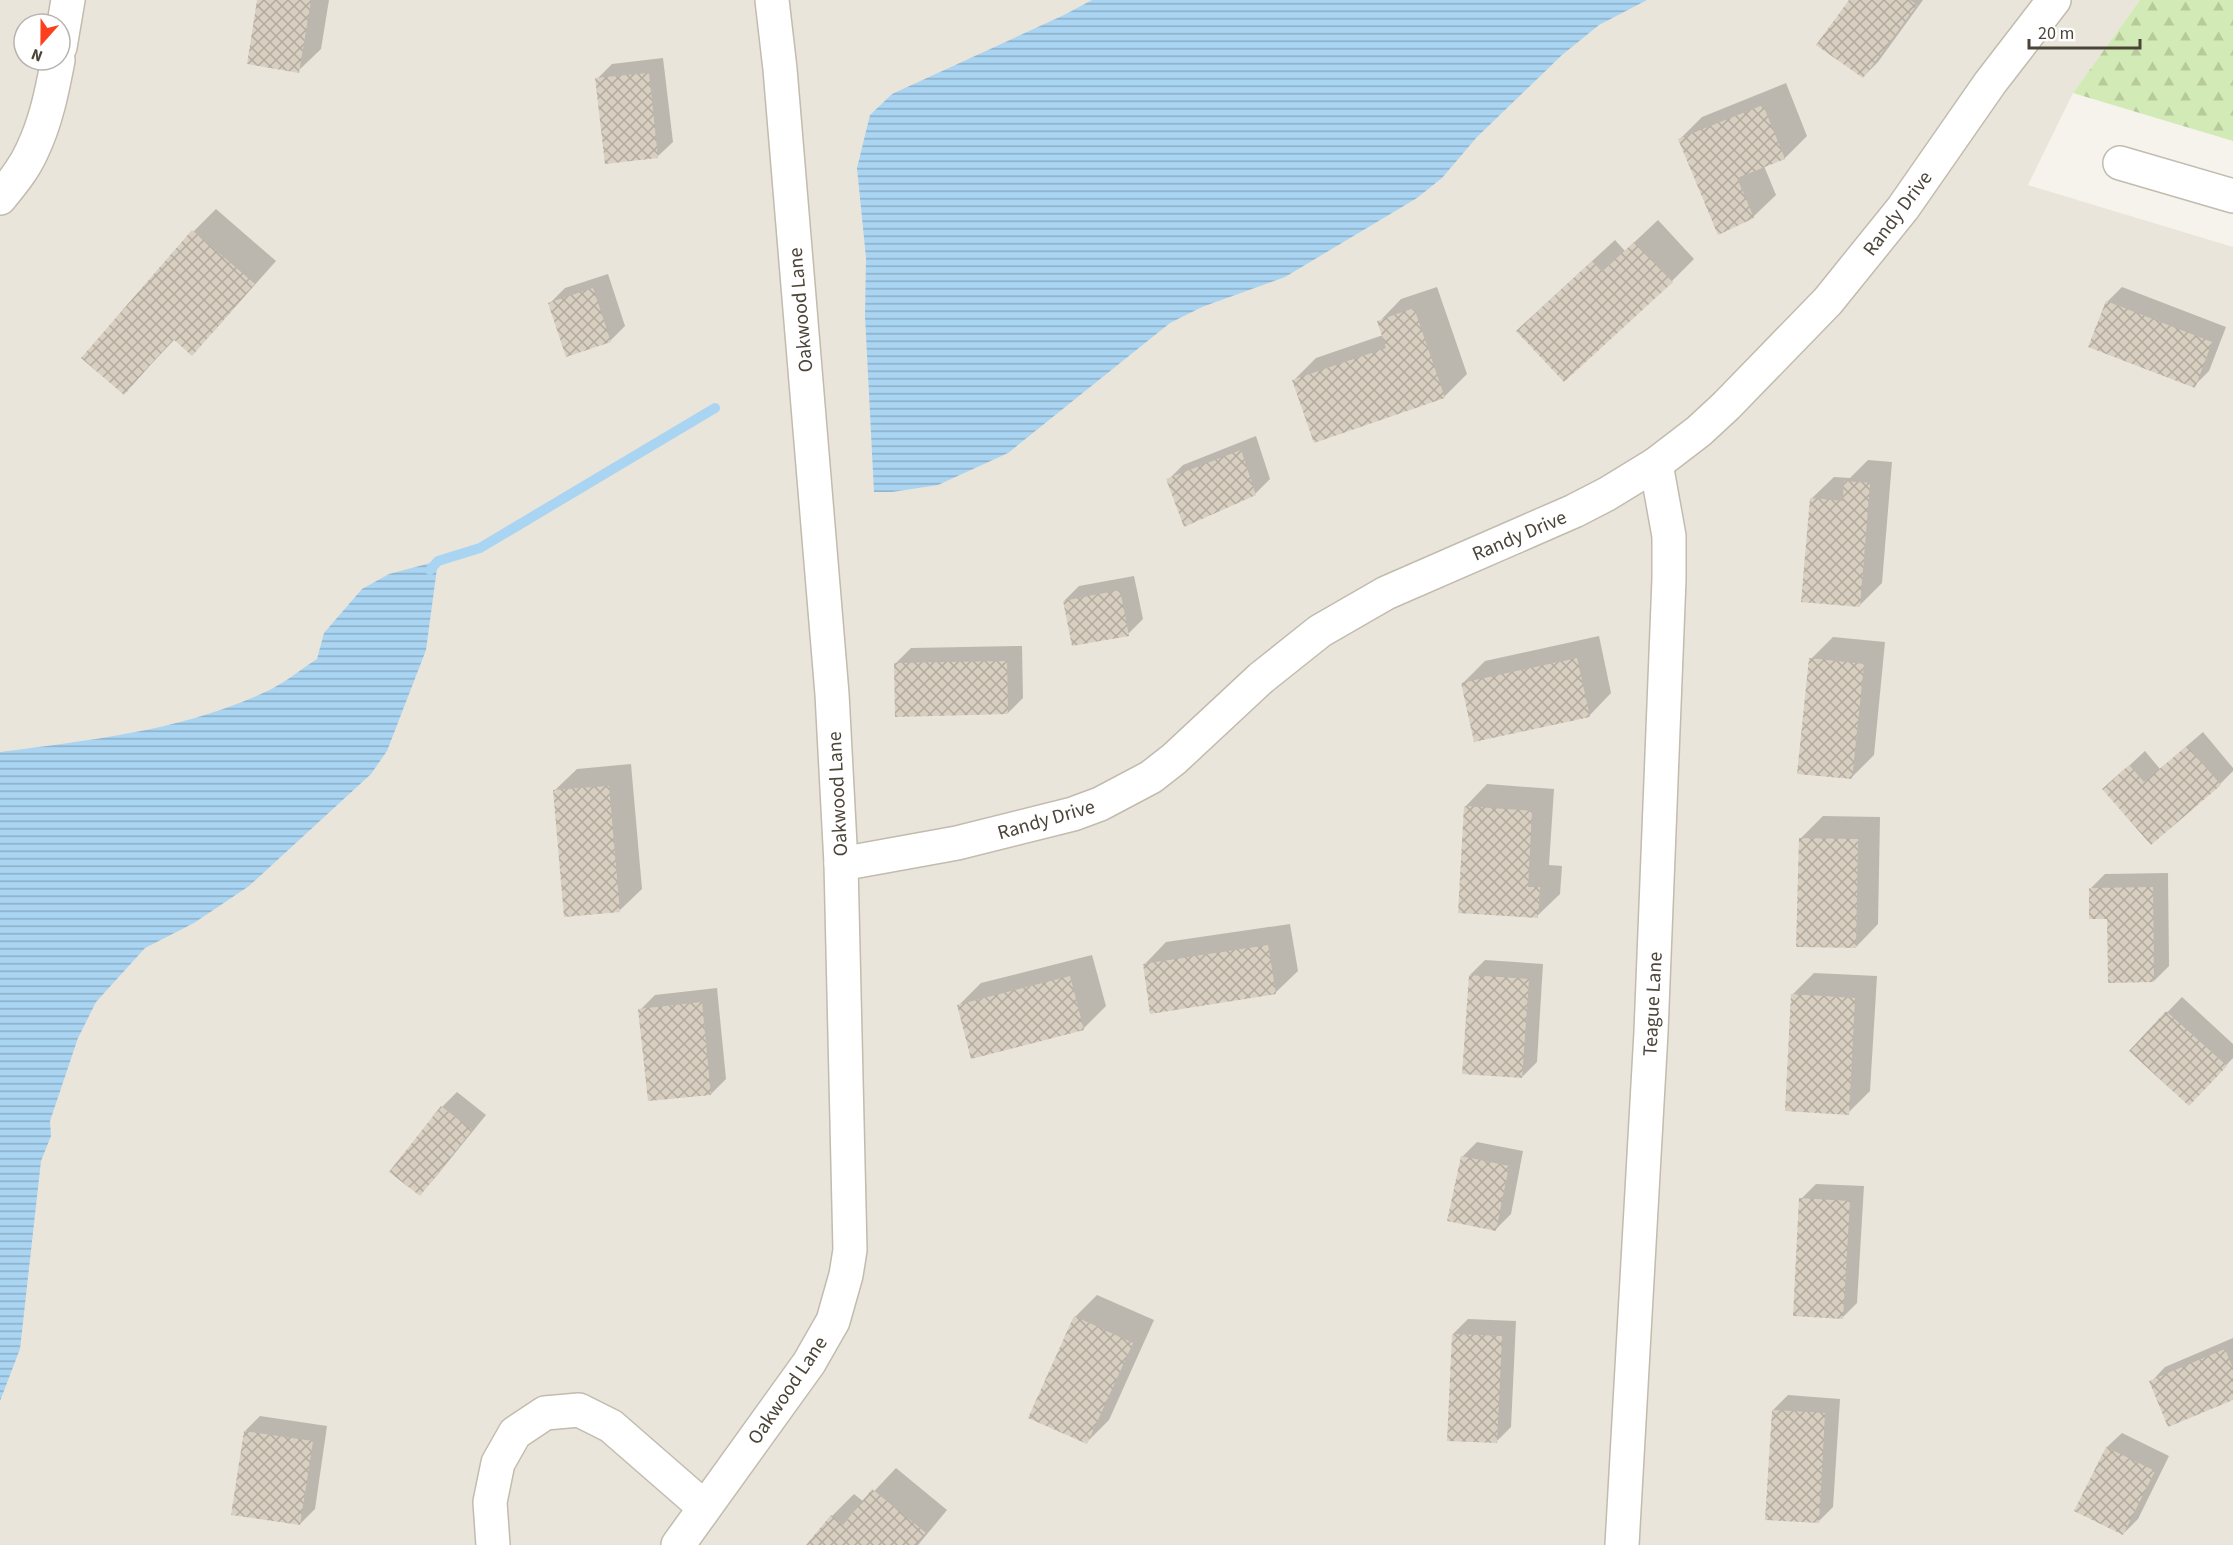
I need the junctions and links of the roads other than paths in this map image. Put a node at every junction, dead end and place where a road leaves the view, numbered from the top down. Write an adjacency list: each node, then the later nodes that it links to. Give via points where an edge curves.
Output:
1 (772, 0): 8 (street, Oakwood Lane, via 832,694)
2 (2054, 0): 7 (street, Randy Drive, via 1990,83 1903,208 1828,301 1699,432)
3 (56, 72): 6 (street, via 49,106 32,152)
4 (2120, 163): 5 (street)
5 (2233, 196)
6 (0, 198)
7 (1656, 464): 8 (street, Randy Drive, via 1591,503 1386,592 1320,631 1261,678 1174,759 1151,777 1100,804 957,843); 12 (street, Teague Lane, via 1669,536 1669,579 1651,1032)
8 (841, 864): 9 (street, Oakwood Lane, via 850,1250 846,1275 832,1321 809,1363)
9 (704, 1507): 10 (street, Oakwood Lane); 11 (street, via 611,1426 579,1410 545,1413 515,1433 498,1463 490,1502)
10 (679, 1543)
11 (493, 1545)
12 (1622, 1545)

